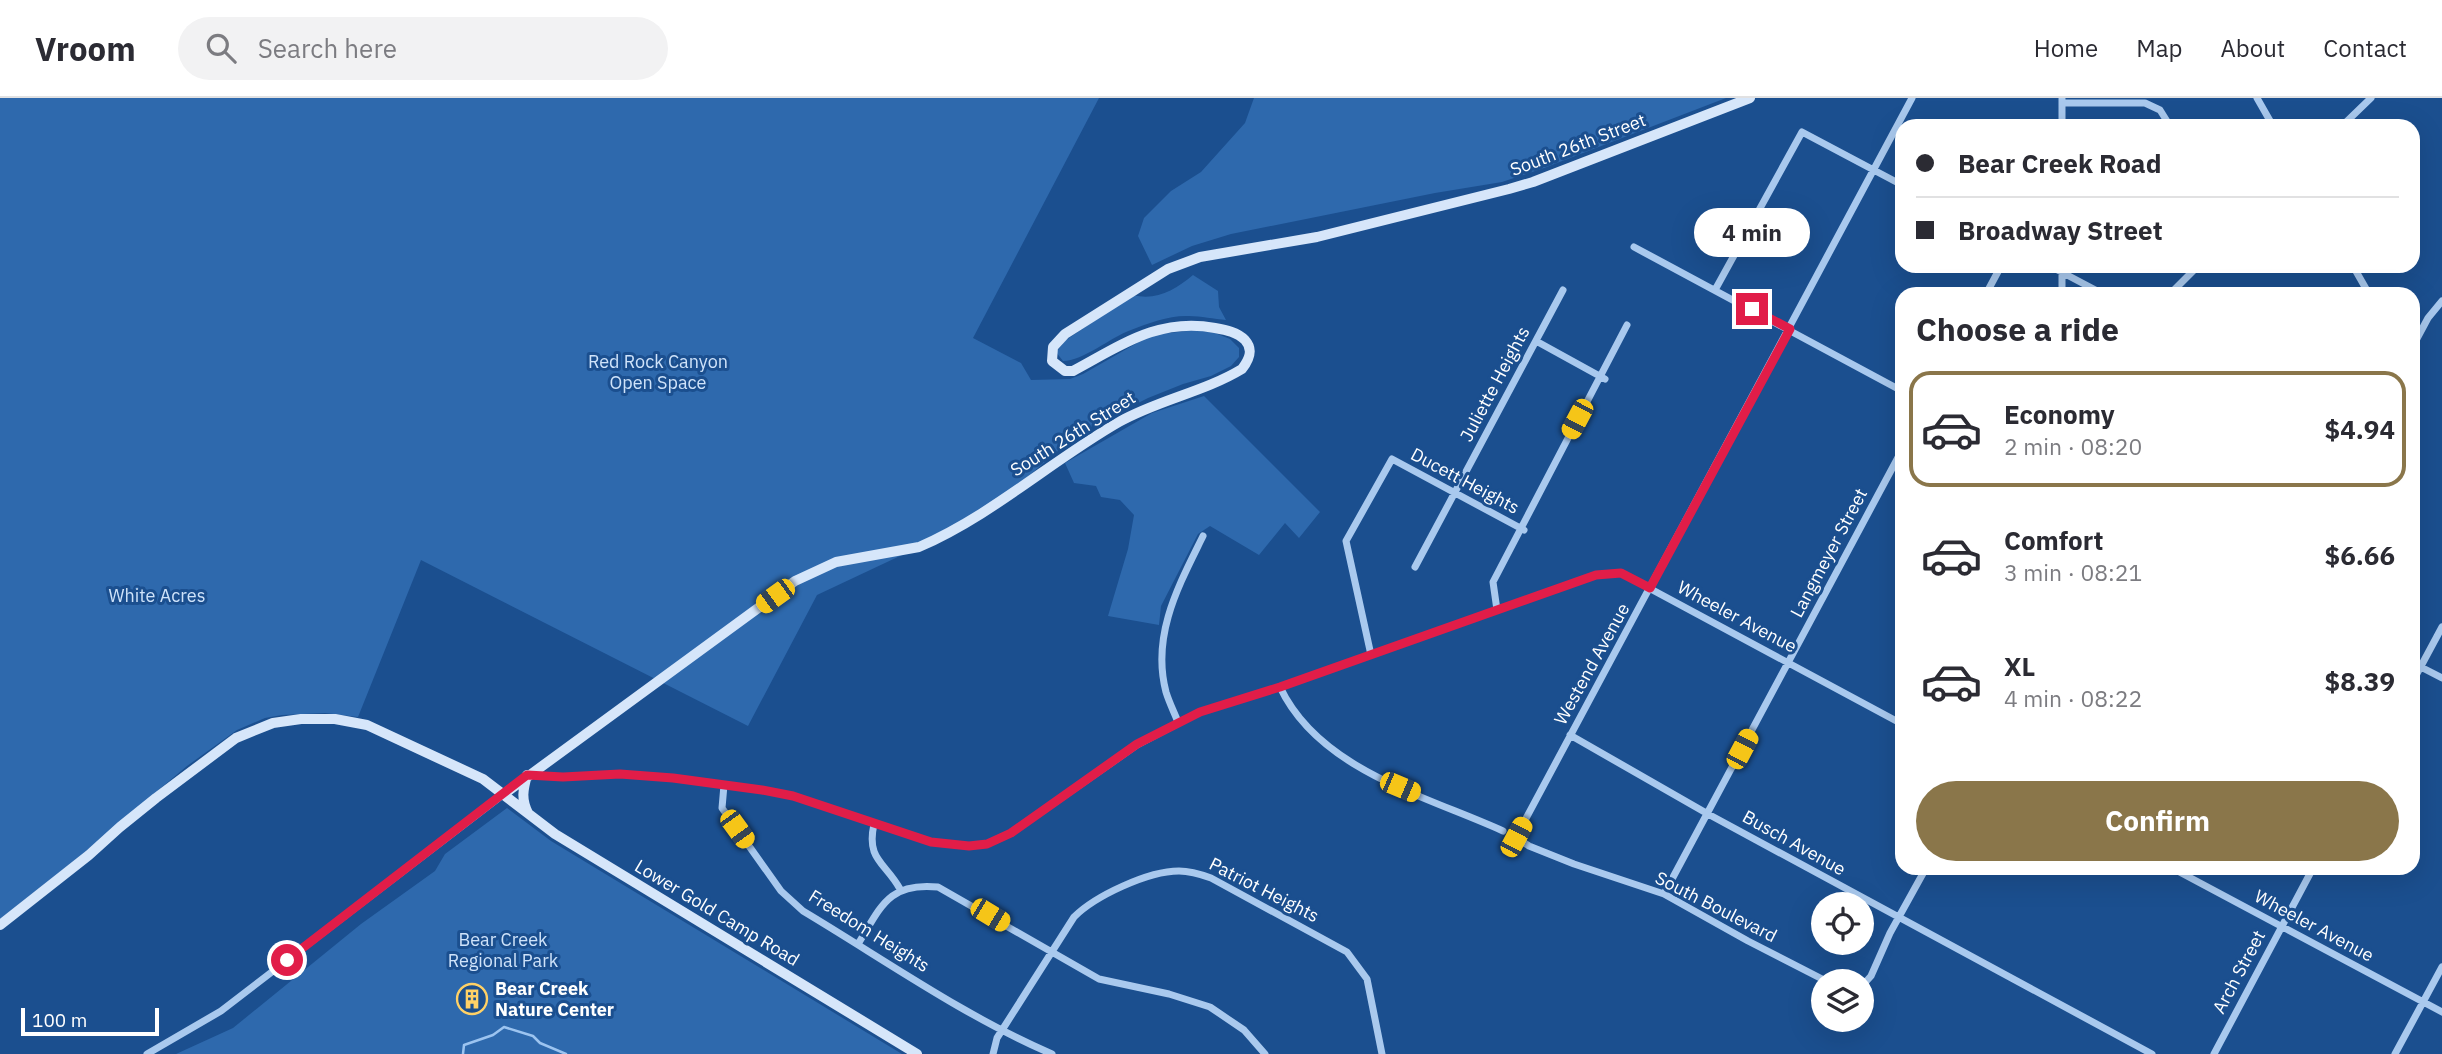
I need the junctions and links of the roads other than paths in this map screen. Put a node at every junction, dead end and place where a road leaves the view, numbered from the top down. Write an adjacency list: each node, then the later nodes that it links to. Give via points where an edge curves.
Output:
1 (1750, 98): 45 (street, South 26th Street, via 1533,182 1317,237 1200,257 1168,269 1065,334 1053,347 1052,361 1073,371 1157,328 1187,324 1239,335 1251,353 1242,369 1123,420 931,542 836,562 795,581)
2 (1912, 98): 6 (street, Westend Avenue)
3 (2257, 98): 9 (street)
4 (2371, 98): 10 (street)
5 (2062, 100): 7 (street); 8 (street, via 2135,102 2153,106)
6 (1901, 119)
7 (2062, 119)
8 (2166, 119)
9 (2269, 119)
10 (2349, 119)
11 (1895, 131): 12 (street, Westend Avenue)
12 (1875, 170): 13 (street); 20 (street, via 1802,132); 23 (street, Westend Avenue)
13 (1895, 181)
14 (1634, 247): 20 (street)
15 (2069, 273): 17 (street)
16 (2191, 273): 18 (street)
17 (2092, 287)
18 (2177, 287)
19 (1563, 290): 25 (street, Juliette Heights)
20 (1715, 290): 23 (street)
21 (2442, 301): 24 (street)
22 (1627, 325): 26 (street)
23 (1790, 329): 27 (street); 33 (street, Westend Avenue)
24 (2420, 330)
25 (1536, 341): 26 (street); 29 (street, Juliette Heights)
26 (1603, 378): 30 (street)
27 (1895, 387)
28 (1895, 463): 38 (street, Langmeyer Street)
29 (1454, 493): 30 (street, Ducett Heights); 32 (street, Juliette Heights); 36 (street, Ducett Heights, via 1392,459 1346,541)
30 (1522, 529): 34 (street, via 1493,582)
31 (1203, 536): 43 (street, via 1165,621 1162,657 1166,691)
32 (1415, 567)
33 (1650, 588): 34 (street, Wheeler Avenue, via 1611,572); 38 (street, Wheeler Avenue); 44 (street, Westend Avenue)
34 (1497, 610): 36 (street, Wheeler Avenue)
35 (2442, 627): 37 (street)
36 (1370, 655): 41 (street, Wheeler Avenue)
37 (2420, 660)
38 (1788, 662): 42 (street, Wheeler Avenue); 48 (street, Langmeyer Street)
39 (2420, 667): 40 (street)
40 (2442, 678)
41 (1280, 687): 43 (street, Wheeler Avenue); 51 (street, South Boulevard, via 1288,704 1344,759)
42 (1895, 720)
43 (1178, 722): 50 (street, Wheeler Avenue, via 1137,744 999,840 951,845)
44 (1570, 736): 48 (street, Busch Avenue); 51 (street, Westend Avenue)
45 (527, 775): 46 (street, Wheeler Avenue, via 620,774); 47 (street, South 26th Street); 49 (street, via 523,803)
46 (724, 785): 50 (street, Wheeler Avenue, via 793,796); 60 (street, Freedom Heights, via 722,808 781,891 803,911)
47 (504, 794): 49 (street, Lower Gold Camp Road); 58 (street, Lower Gold Camp Road, via 482,779 367,725 335,719 273,723 236,738 202,763); 68 (street, via 221,1011)
48 (1708, 814): 56 (street, Langmeyer Street); 57 (street, Busch Avenue)
49 (529, 816): 69 (street, Lower Gold Camp Road)
50 (874, 824): 55 (street, via 872,843 878,863)
51 (1510, 834): 56 (street, South Boulevard, via 1574,864)
52 (1922, 875): 57 (street)
53 (2185, 875): 59 (street, Wheeler Avenue)
54 (2309, 875): 59 (street, Arch Street)
55 (900, 889): 60 (street, via 878,911); 61 (street, via 919,885 949,891)
56 (1664, 894): 64 (street, South Boulevard)
57 (1899, 919): 63 (street); 74 (street, Busch Avenue)
58 (0, 925)
59 (2281, 927): 65 (street, Wheeler Avenue); 75 (street, Arch Street)
60 (858, 944): 67 (street, Freedom Heights)
61 (1052, 952): 67 (street, Patriot Heights); 72 (street, via 1099,979 1210,1007 1244,1030); 73 (street, Patriot Heights, via 1074,917 1093,901 1156,874 1195,872 1347,952 1367,979)
62 (2442, 967): 65 (street)
63 (1874, 969)
64 (1811, 973)
65 (2423, 1002): 66 (street, Wheeler Avenue); 76 (street)
66 (2442, 1012)
67 (1003, 1032): 70 (street, Patriot Heights); 71 (street, Freedom Heights)
68 (147, 1054)
69 (917, 1054)
70 (993, 1054)
71 (1052, 1054)
72 (1265, 1054)
73 (1382, 1054)
74 (2152, 1054)
75 (2214, 1054)
76 (2395, 1054)

